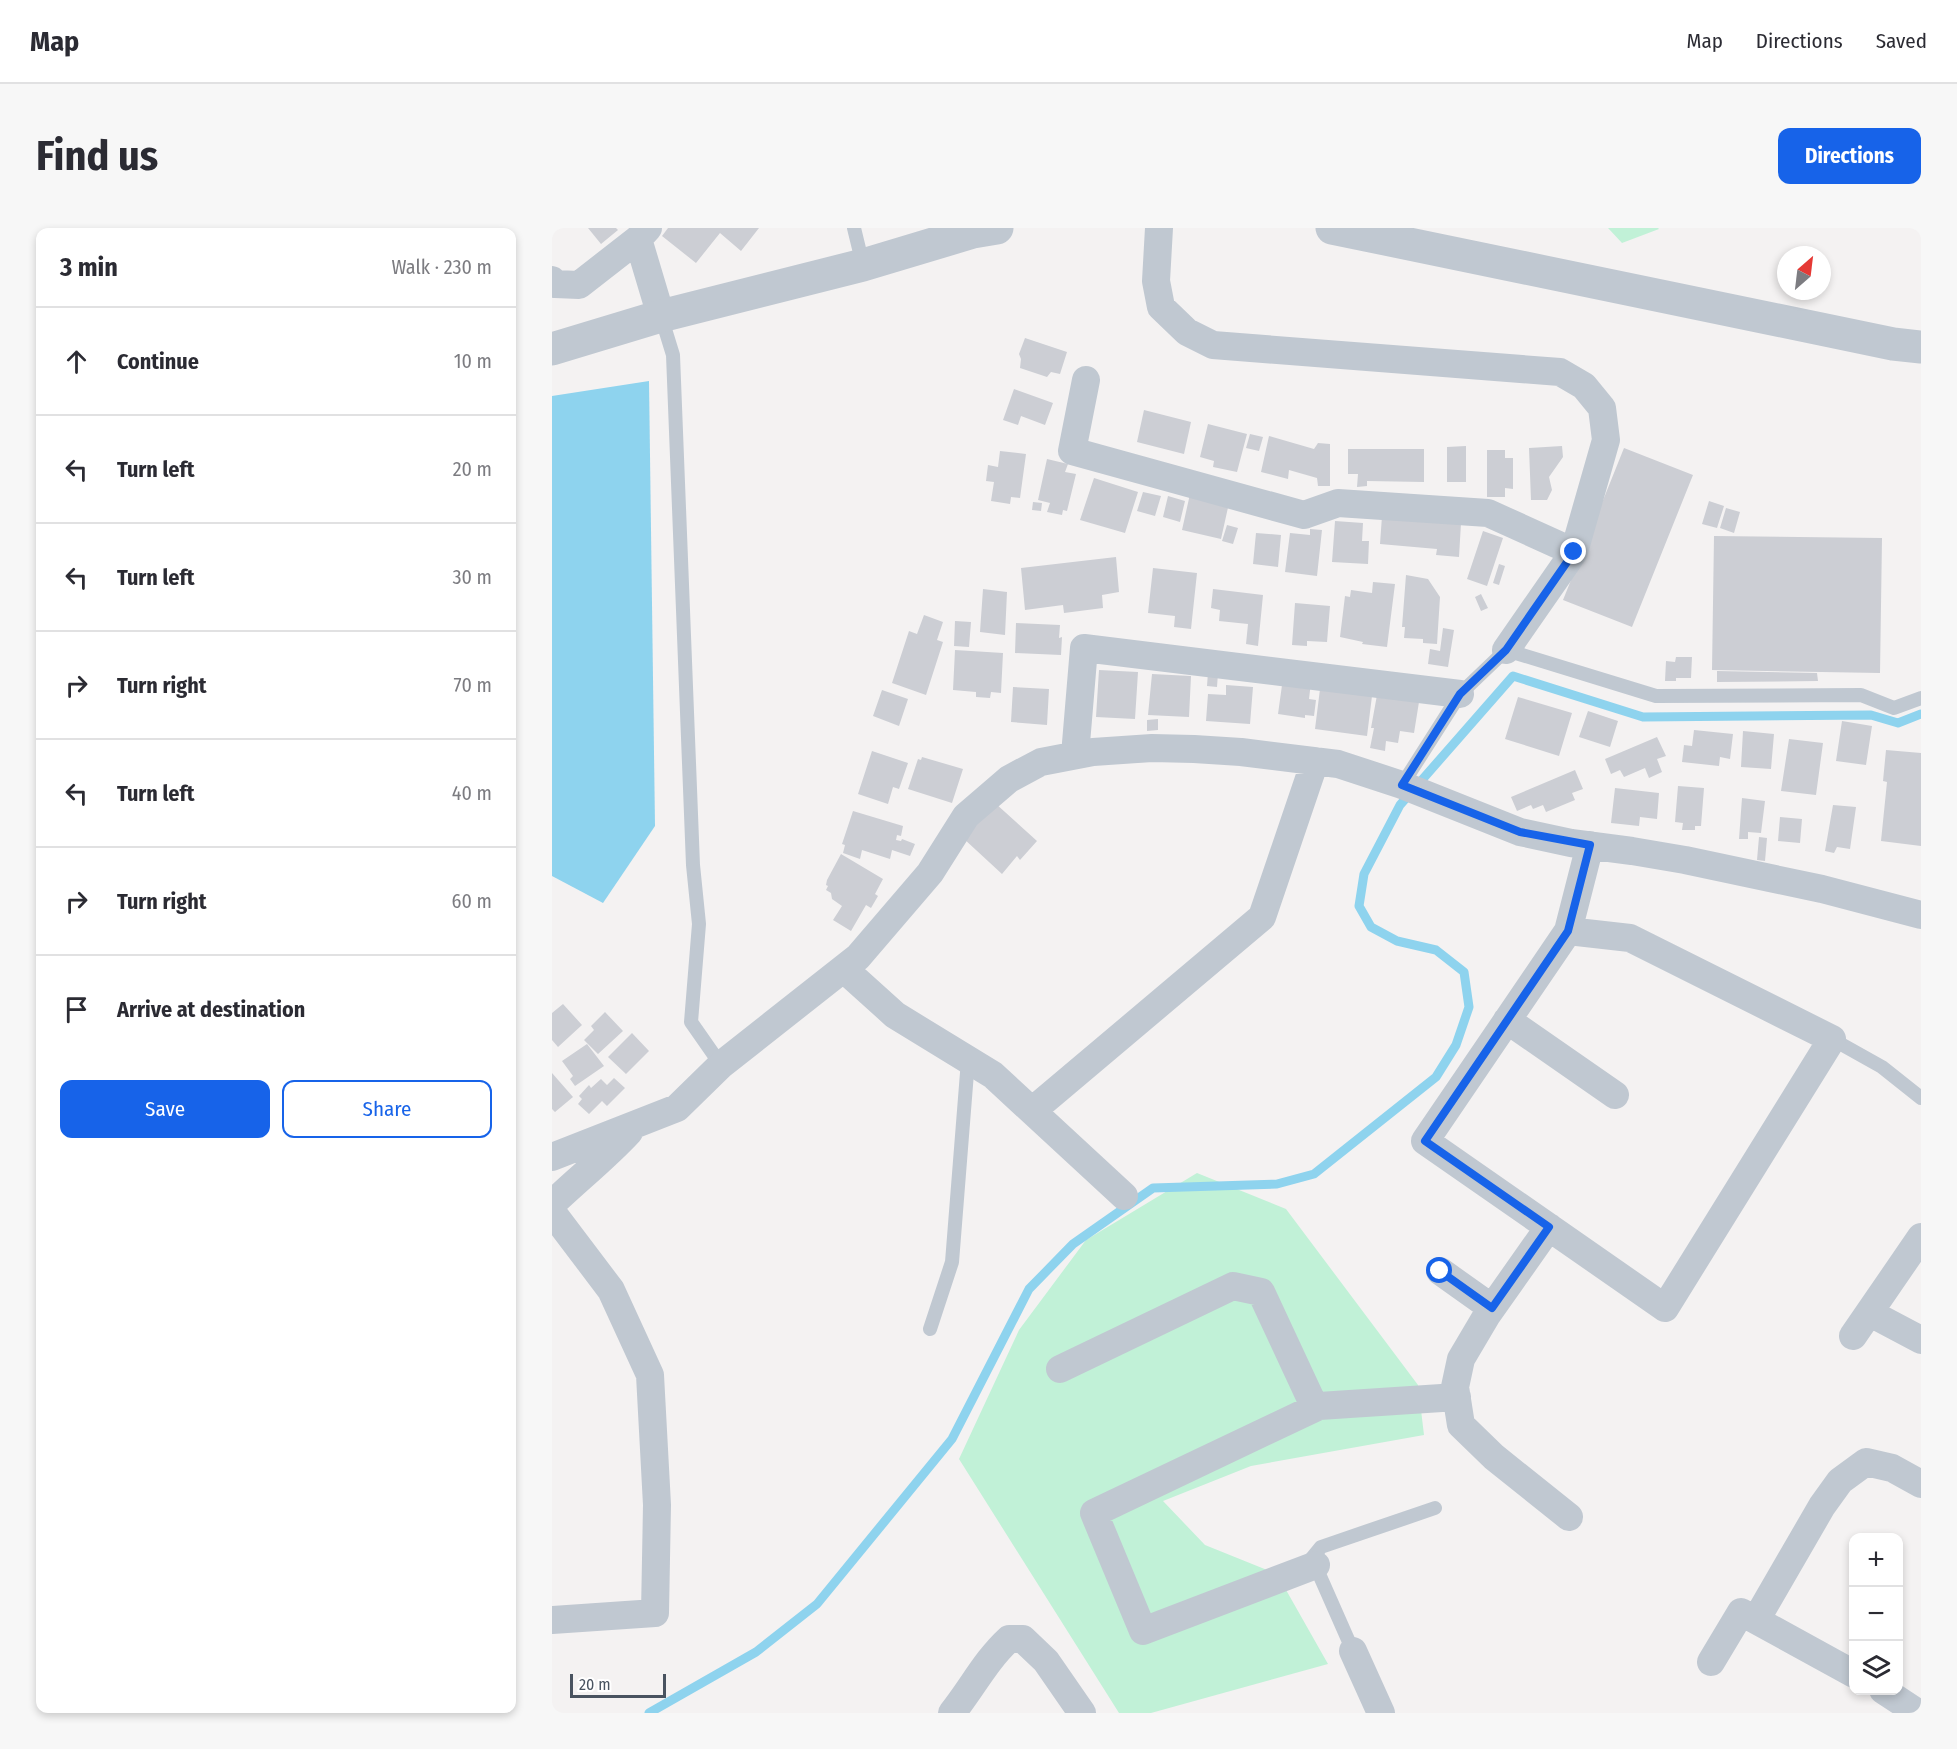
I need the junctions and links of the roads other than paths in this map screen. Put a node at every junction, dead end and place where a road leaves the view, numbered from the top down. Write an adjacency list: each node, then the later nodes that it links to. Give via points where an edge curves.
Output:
1 (855, 228): 6 (lane)
2 (1159, 228): 12 (street, via 1156,281 1161,307 1188,332 1213,345 1560,372 1584,386 1602,408 1606,440)
3 (1332, 228): 9 (street)
4 (981, 229): 6 (street)
5 (643, 234): 7 (street, via 579,285 555,284); 8 (street)
6 (864, 265): 8 (street)
7 (552, 280)
8 (661, 316): 10 (street); 26 (lane, via 673,355 693,865 699,924 691,1022)
9 (1921, 347)
10 (552, 349)
11 (1086, 380): 12 (street, via 1072,452 1304,515 1338,503 1488,513)
12 (1574, 552): 13 (street)
13 (1506, 650): 14 (lane); 15 (lane, via 1656,696 1861,695 1894,708)
14 (1460, 694): 16 (street, via 1084,648); 18 (lane)
15 (1921, 699)
16 (1075, 755): 17 (street, via 1152,748 1194,749); 22 (street, via 1041,762 1009,780 966,816 930,873)
17 (1315, 761): 18 (street, via 1338,764); 29 (street, via 1262,917)
18 (1402, 785): 19 (street, via 1520,832)
19 (1590, 845): 20 (street, via 1735,871); 21 (street)
20 (1921, 915)
21 (1568, 931): 23 (street); 24 (street, via 1630,938)
22 (844, 969): 25 (street, via 895,1015); 26 (street)
23 (1507, 1020): 27 (street); 35 (street, via 1425,1141)
24 (1832, 1039): 28 (lane, via 1882,1067); 35 (street, via 1665,1308)
25 (968, 1060): 29 (street, via 993,1075); 40 (lane, via 952,1262)
26 (721, 1065): 30 (street, via 677,1108)
27 (1615, 1095)
28 (1921, 1098)
29 (1032, 1111): 32 (street)
30 (635, 1126): 31 (street); 33 (street)
31 (552, 1157)
32 (1124, 1196)
33 (552, 1204)
34 (552, 1212): 50 (street, via 611,1290 650,1375 657,1505 656,1613)
35 (1549, 1227): 38 (street)
36 (1921, 1237): 39 (street)
37 (1440, 1271): 38 (street)
38 (1492, 1308): 44 (street, via 1461,1359 1455,1387)
39 (1870, 1313): 41 (street); 42 (street)
40 (930, 1329)
41 (1853, 1336)
42 (1921, 1340)
43 (1060, 1369): 45 (street, via 1233,1286 1261,1292)
44 (1457, 1398): 45 (street); 48 (street, via 1461,1425)
45 (1315, 1408): 49 (street, via 1094,1514 1143,1631)
46 (1921, 1484): 51 (street, via 1892,1468 1866,1462 1840,1482)
47 (1435, 1508): 49 (lane, via 1321,1547 1312,1558)
48 (1569, 1517)
49 (1316, 1565): 52 (lane)
50 (552, 1620)
51 (1756, 1620): 53 (street, via 1741,1612); 54 (street)
52 (1353, 1651): 58 (street)
53 (1711, 1662)
54 (1849, 1671)
55 (1890, 1695): 59 (street)
56 (952, 1713): 57 (street, via 994,1653 1009,1639 1023,1639 1046,1661)
57 (1082, 1713)
58 (1381, 1713)
59 (1918, 1713)

